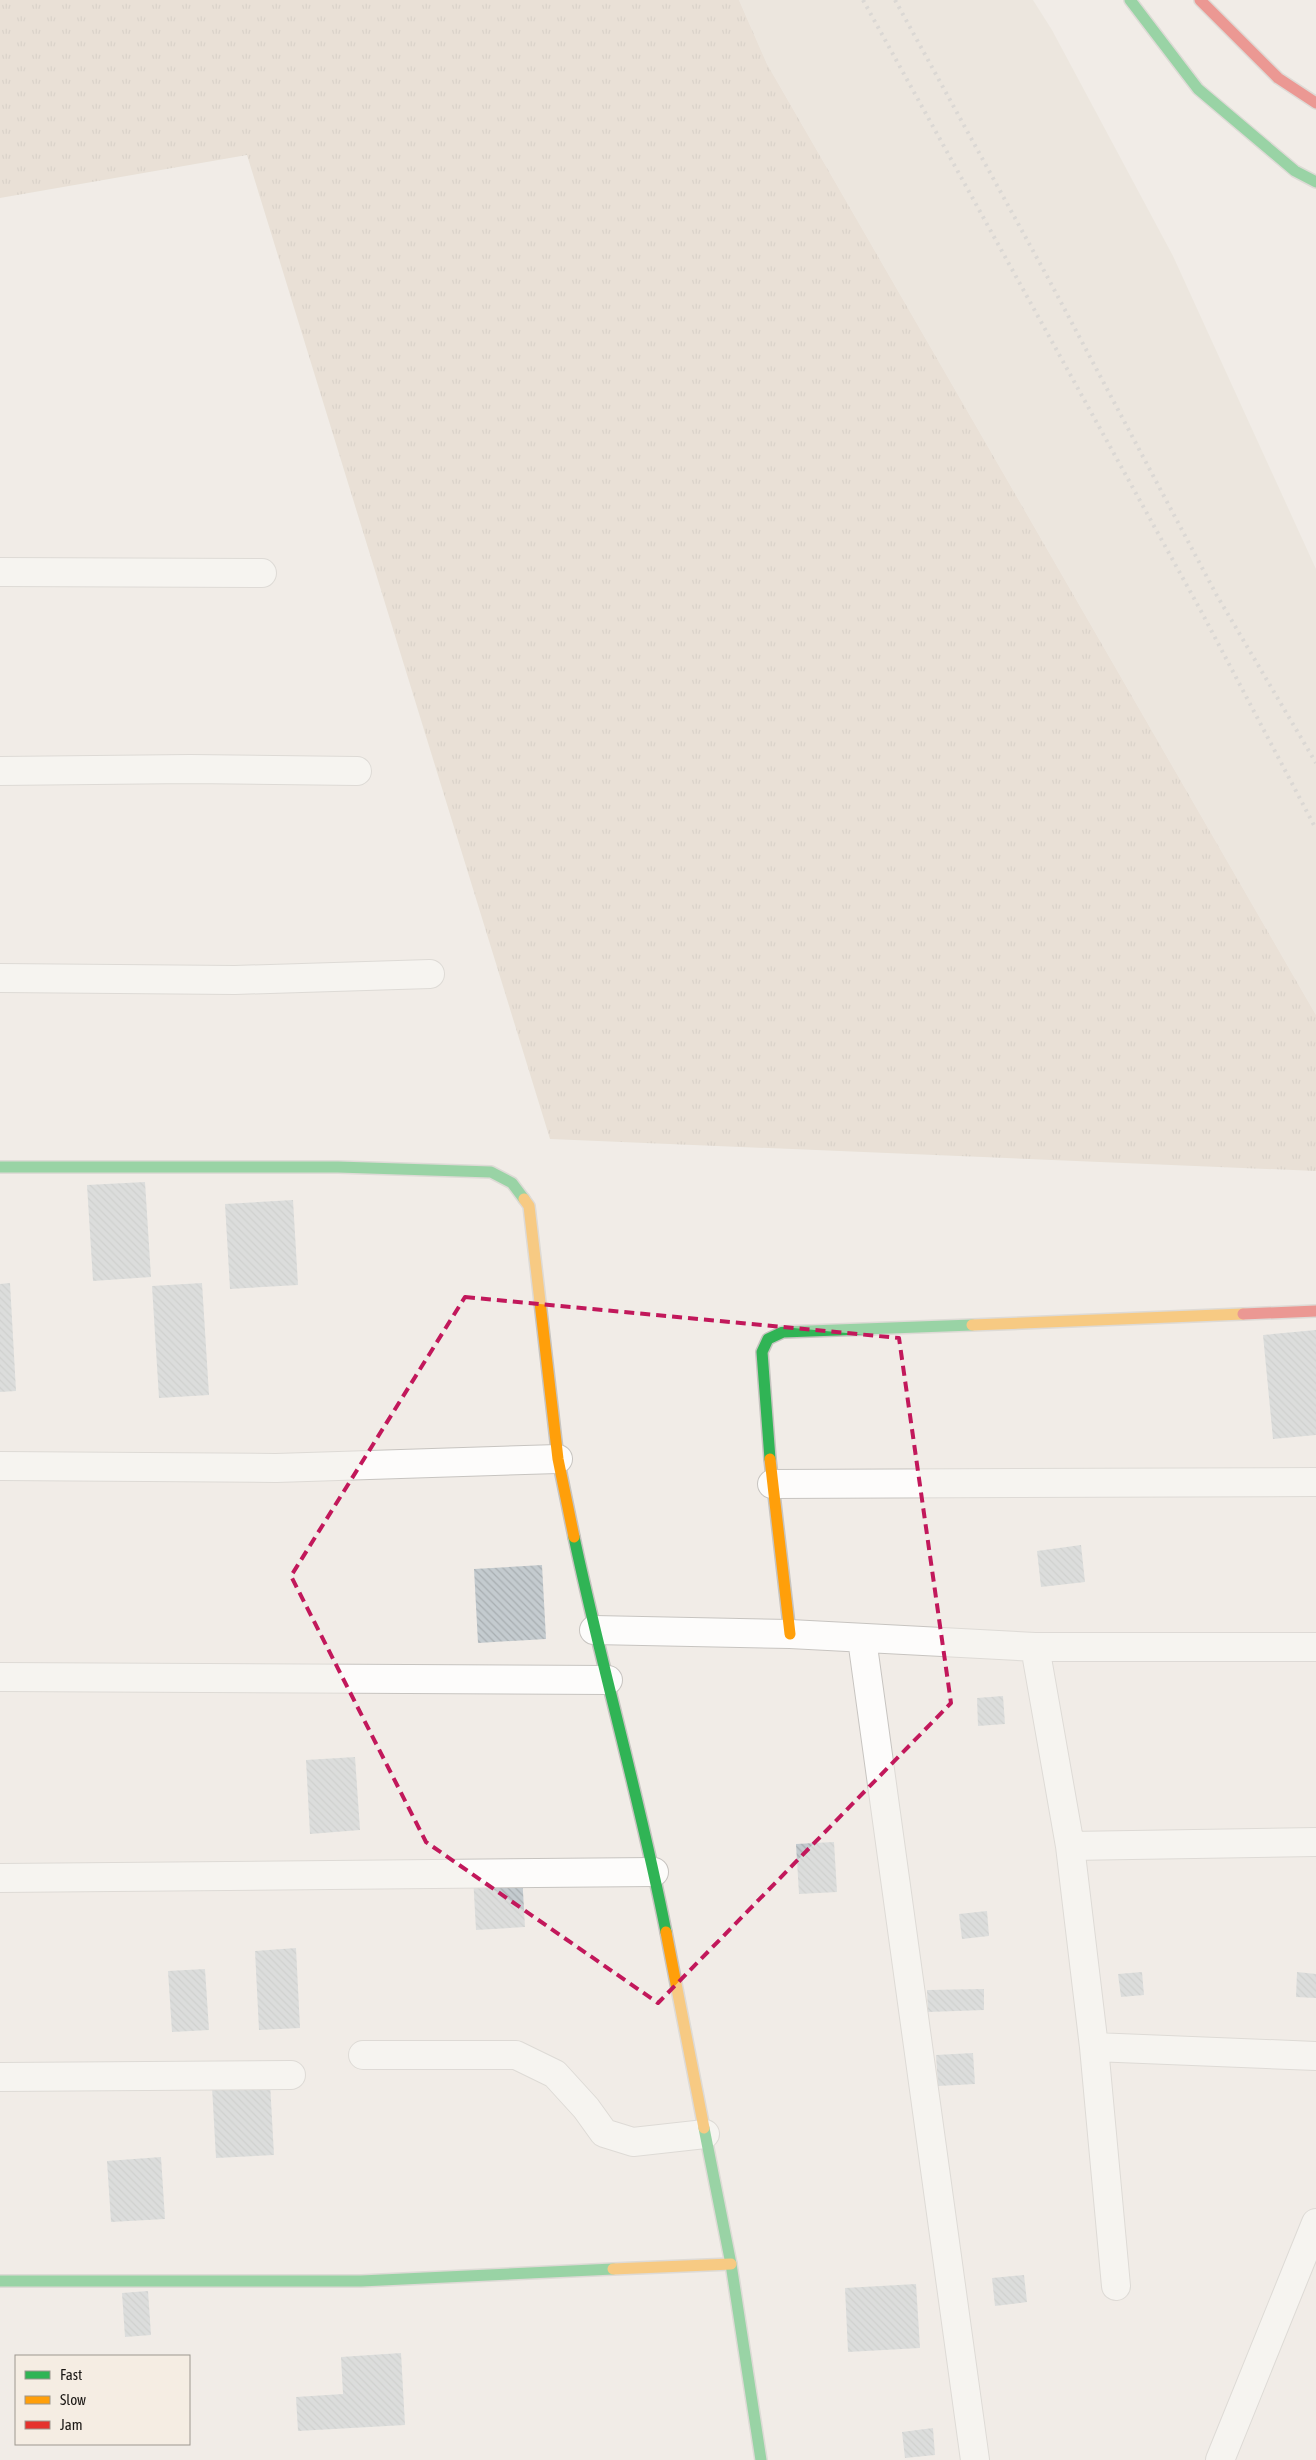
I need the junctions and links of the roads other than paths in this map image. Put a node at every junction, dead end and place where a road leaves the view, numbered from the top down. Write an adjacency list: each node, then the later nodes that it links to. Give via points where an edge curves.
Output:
1 (1130, 0): 4 (main road, via 1198,89 1295,171)
2 (1200, 0): 3 (main road, via 1278,78)
3 (1316, 103)
4 (1316, 182)
5 (0, 572): 6 (street)
6 (262, 573)
7 (0, 771): 8 (street)
8 (357, 771)
9 (430, 974): 10 (street, via 235,980)
10 (0, 978)
11 (0, 1167): 13 (main road, via 328,1167 491,1172 512,1183 528,1206)
12 (1316, 1311): 16 (main road, via 783,1332 768,1339 762,1352)
13 (558, 1459): 14 (street, via 276,1468); 17 (main road)
14 (0, 1466)
15 (1316, 1482): 16 (street)
16 (772, 1484): 18 (main road)
17 (594, 1630): 18 (street); 23 (main road)
18 (790, 1634): 19 (street)
19 (862, 1639): 20 (street); 39 (street)
20 (1035, 1647): 21 (street); 25 (street)
21 (1316, 1647)
22 (0, 1677): 23 (street)
23 (608, 1680): 26 (main road)
24 (1316, 1842): 25 (street)
25 (1070, 1846): 28 (street)
26 (654, 1872): 27 (street); 33 (main road)
27 (0, 1878)
28 (1094, 2047): 30 (street); 37 (street)
29 (363, 2055): 33 (street, via 516,2055 555,2074 604,2133 633,2142)
30 (1316, 2056)
31 (291, 2075): 32 (street)
32 (0, 2077)
33 (705, 2134): 35 (main road)
34 (1316, 2223): 40 (street)
35 (731, 2264): 36 (main road, via 361,2281); 38 (main road)
36 (0, 2281)
37 (1116, 2286)
38 (761, 2460)
39 (975, 2460)
40 (1220, 2460)

